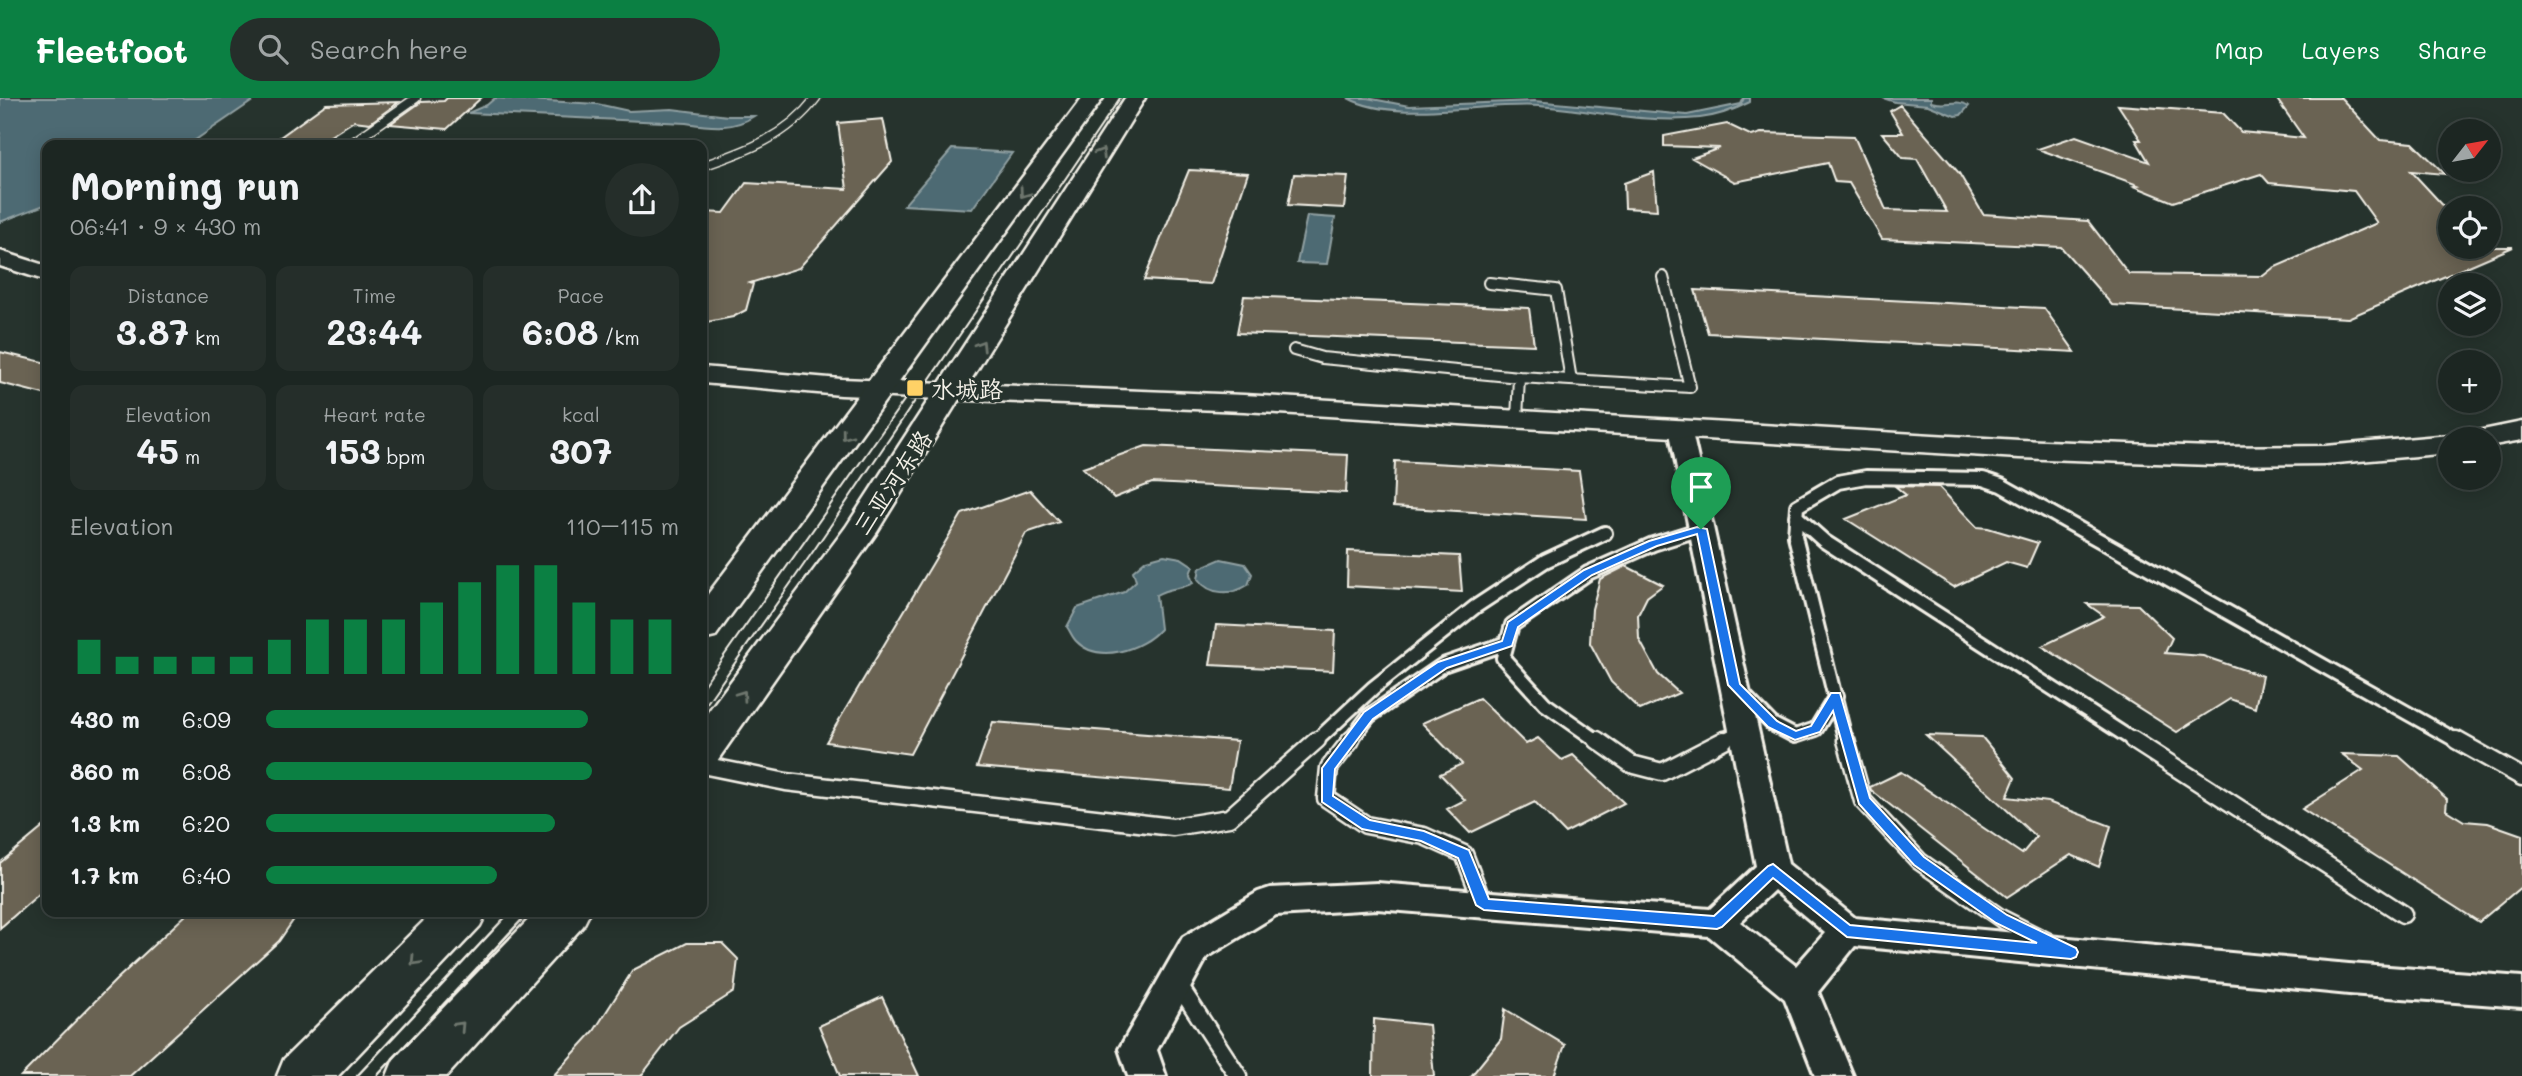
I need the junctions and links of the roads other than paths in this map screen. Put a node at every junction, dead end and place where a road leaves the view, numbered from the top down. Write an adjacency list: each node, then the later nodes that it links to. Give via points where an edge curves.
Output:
1 (416, 98): 5 (lane)
2 (816, 98): 6 (lane, via 795,126 754,149)
3 (1093, 98): 15 (main road, one-way to 15)
4 (1135, 98): 16 (main road, 三亚河东路, one-way to 4)
5 (356, 140)
6 (707, 164)
7 (0, 258): 8 (street)
8 (42, 272)
9 (1663, 276): 14 (lane, via 1690,387)
10 (1489, 283): 14 (lane, via 1556,290)
11 (1294, 350): 13 (lane, via 1322,358)
12 (707, 375): 15 (street)
13 (1518, 377): 14 (lane); 17 (lane)
14 (1571, 380)
15 (881, 389): 16 (street); 25 (main road, one-way to 25)
16 (951, 392): 17 (street); 30 (main road, 三亚河东路, one-way to 16, via 860,532)
17 (1517, 419): 18 (street)
18 (1681, 428): 21 (street, via 2211,456 2325,455); 23 (street)
19 (2522, 431): 20 (street)
20 (2501, 435)
21 (2438, 445)
22 (1796, 516): 28 (lane, via 1795,536); 32 (lane, via 1797,506 1838,482 1866,477 1983,479 2001,485); 35 (lane, via 1824,541)
23 (1701, 529): 26 (lane, via 1588,573 1512,625); 27 (street)
24 (1605, 533): 31 (lane, via 1545,561 1475,607 1373,688 1228,818 1173,827 786,782)
25 (707, 621)
26 (1507, 643): 29 (lane, via 1503,658 1545,704 1631,764 1662,772); 34 (lane, via 1443,665 1369,716 1329,768 1326,798 1366,825 1424,836 1464,854)
27 (1734, 685): 28 (lane, via 1772,724 1795,736 1816,729); 29 (street)
28 (1836, 696): 40 (lane, via 1863,800 1873,811 1919,861 2002,919)
29 (1744, 730): 33 (street)
30 (707, 743)
31 (707, 766)
32 (2522, 777)
33 (1773, 870): 38 (street); 39 (street)
34 (1484, 905): 38 (street); 41 (street, via 1377,896 1270,902 1195,947)
35 (2403, 914)
36 (458, 917): 44 (main road, one-way to 44)
37 (561, 917): 45 (main road, one-way to 37)
38 (1717, 923): 42 (street)
39 (1847, 931): 40 (street); 42 (street)
40 (2071, 952): 43 (street)
41 (1176, 981): 46 (street, via 1138,1049); 47 (lane)
42 (1799, 989): 48 (street)
43 (2522, 992)
44 (303, 1076)
45 (413, 1076)
46 (1147, 1076)
47 (1238, 1076)
48 (1834, 1076)

